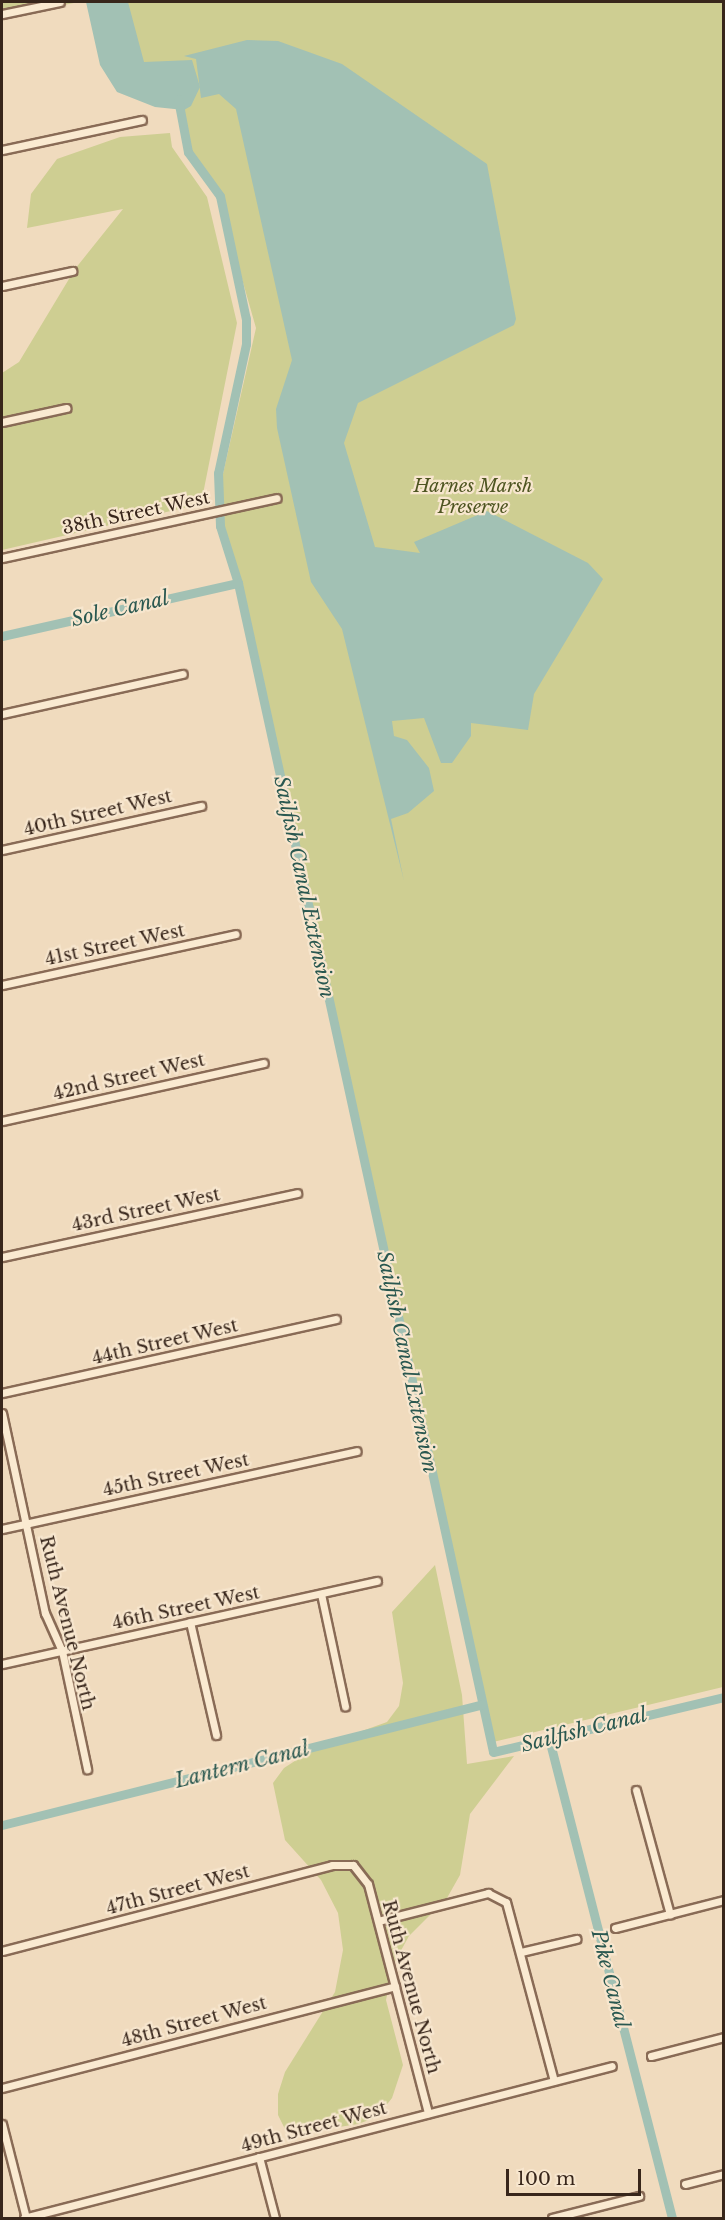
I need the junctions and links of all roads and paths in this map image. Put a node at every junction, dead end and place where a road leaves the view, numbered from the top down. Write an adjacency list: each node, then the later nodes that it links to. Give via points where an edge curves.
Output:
1 (60, 2): 2 (street)
2 (2, 14)
3 (142, 120): 4 (street)
4 (2, 150)
5 (72, 271): 6 (street)
6 (2, 286)
7 (66, 408): 8 (street)
8 (2, 422)
9 (277, 498): 10 (street, 38th Street West)
10 (2, 558)
11 (183, 674): 12 (street)
12 (2, 714)
13 (201, 806): 14 (street, 40th Street West)
14 (2, 850)
15 (235, 934): 16 (street, 41st Street West)
16 (2, 985)
17 (264, 1063): 18 (street, 42nd Street West)
18 (2, 1121)
19 (297, 1192): 20 (street, 43rd Street West)
20 (2, 1257)
21 (336, 1319): 22 (street, 44th Street West)
22 (2, 1393)
23 (2, 1413): 25 (street, Ruth Avenue North)
24 (357, 1451): 25 (street, 45th Street West)
25 (26, 1523): 26 (street, 45th Street West); 30 (street, Ruth Avenue North, via 45,1613)
26 (2, 1528)
27 (376, 1581): 28 (street, 46th Street West)
28 (321, 1594): 29 (street, 46th Street West); 32 (street)
29 (190, 1622): 30 (street, 46th Street West); 33 (street)
30 (62, 1651): 31 (street, 46th Street West); 34 (street, Ruth Avenue North)
31 (2, 1664)
32 (345, 1706)
33 (216, 1735)
34 (87, 1769)
35 (636, 1790): 38 (street)
36 (361, 1870): 39 (street, Ruth Avenue North); 42 (street, 47th Street West, via 332,1865)
37 (723, 1900): 38 (street)
38 (670, 1914): 40 (street)
39 (378, 1921): 43 (street, via 488,1893 506,1902); 44 (street, Ruth Avenue North)
40 (615, 1928)
41 (576, 1939): 43 (street)
42 (2, 1951)
43 (521, 1952): 48 (street)
44 (395, 1986): 49 (street, 48th Street West); 50 (street, Ruth Avenue North)
45 (723, 2037): 46 (street)
46 (651, 2056)
47 (612, 2066): 48 (street, 49th Street West)
48 (554, 2081): 50 (street, 49th Street West)
49 (2, 2088)
50 (428, 2113): 52 (street, 49th Street West)
51 (2, 2124): 56 (street)
52 (259, 2157): 56 (street, 49th Street West); 57 (street)
53 (723, 2174): 54 (street)
54 (685, 2184)
55 (639, 2196): 58 (street)
56 (25, 2218)
57 (275, 2218)
58 (552, 2218)

